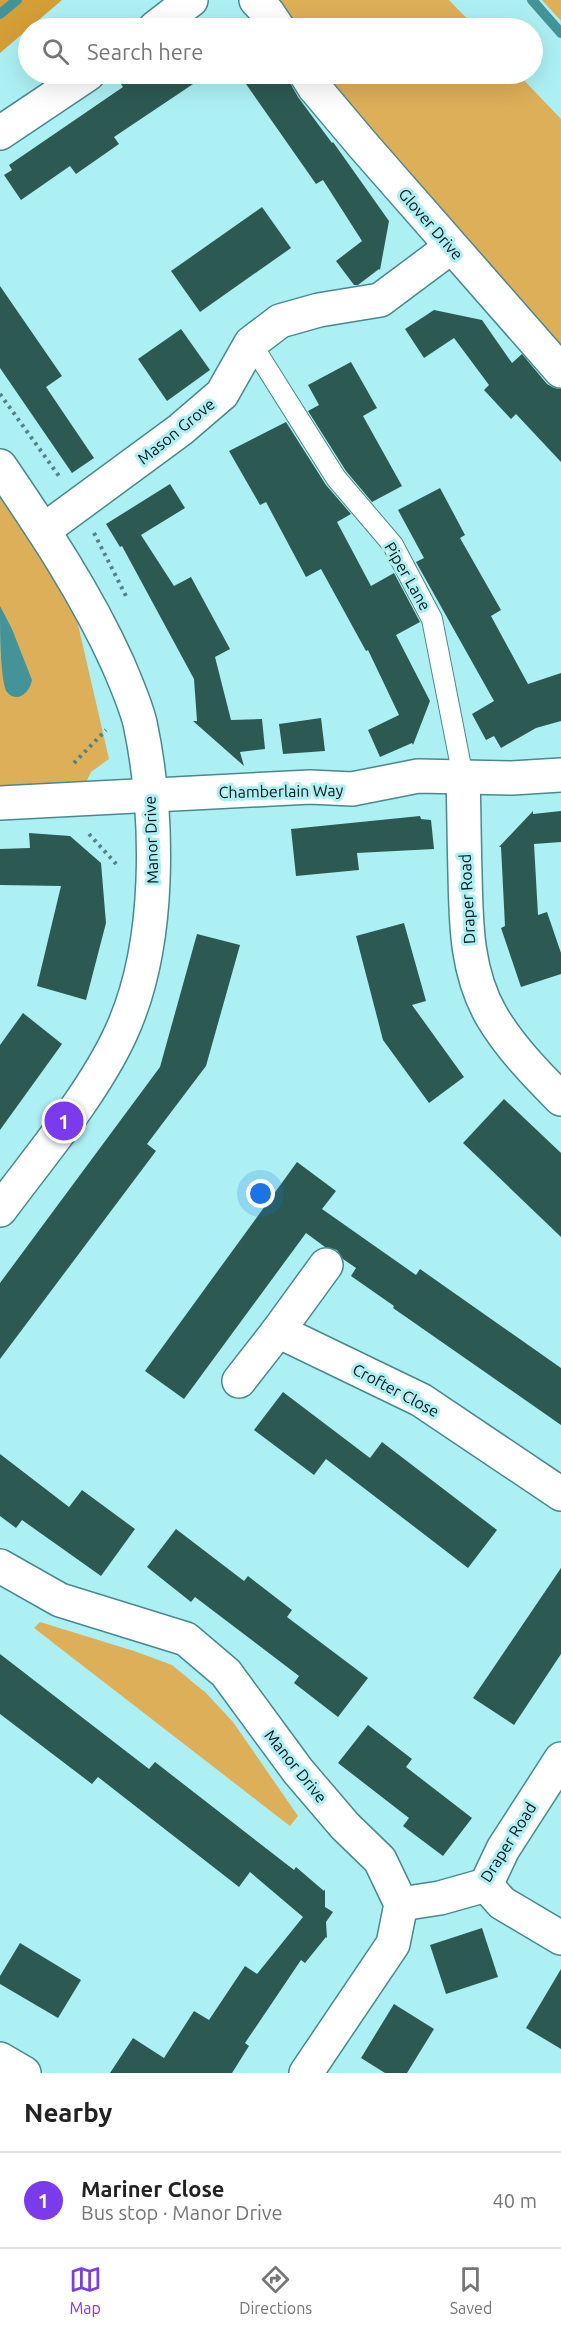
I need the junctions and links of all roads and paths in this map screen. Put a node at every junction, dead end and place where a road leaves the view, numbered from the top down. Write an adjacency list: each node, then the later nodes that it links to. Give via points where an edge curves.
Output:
1 (191, 0): 3 (street)
2 (256, 0): 4 (street)
3 (168, 18)
4 (271, 18)
5 (73, 84): 7 (street)
6 (313, 84): 8 (street, Glover Drive)
7 (0, 133)
8 (451, 247): 9 (street, Mason Grove, via 380,300 280,321); 10 (street, Glover Drive)
9 (251, 343): 12 (street, Mason Grove, via 222,394 180,430); 15 (lane, Piper Lane, via 336,478 393,545 432,619)
10 (561, 371)
11 (0, 466): 12 (street, Manor Drive)
12 (44, 530): 13 (street, Manor Drive, via 108,643)
13 (140, 722): 16 (street, Manor Drive); 17 (path, via 107,729 64,774)
14 (561, 776): 15 (street, Chamberlain Way)
15 (463, 777): 16 (street, Chamberlain Way, via 418,776 352,789 310,787); 20 (street, Draper Road, via 467,938 475,976 496,1022 537,1076)
16 (150, 795): 17 (street, Chamberlain Way); 21 (street, Manor Drive, via 154,844 149,939 134,1001 105,1065)
17 (64, 800): 18 (street, Chamberlain Way); 19 (path, via 66,822 78,822)
18 (0, 802)
19 (122, 870)
20 (561, 1099)
21 (0, 1210)
22 (327, 1265): 23 (street)
23 (278, 1331): 24 (street); 25 (street, Crofter Close, via 421,1400)
24 (239, 1381)
25 (561, 1494)
26 (0, 1566): 29 (street, Manor Drive, via 60,1600 186,1639 226,1673 298,1771 380,1860)
27 (561, 1759): 28 (street, Draper Road, via 503,1849)
28 (486, 1885): 29 (street, Draper Road); 30 (street, via 502,1903)
29 (401, 1904): 33 (street, via 393,1944)
30 (561, 1938)
31 (0, 2059): 32 (street)
32 (24, 2073)
33 (306, 2073)

